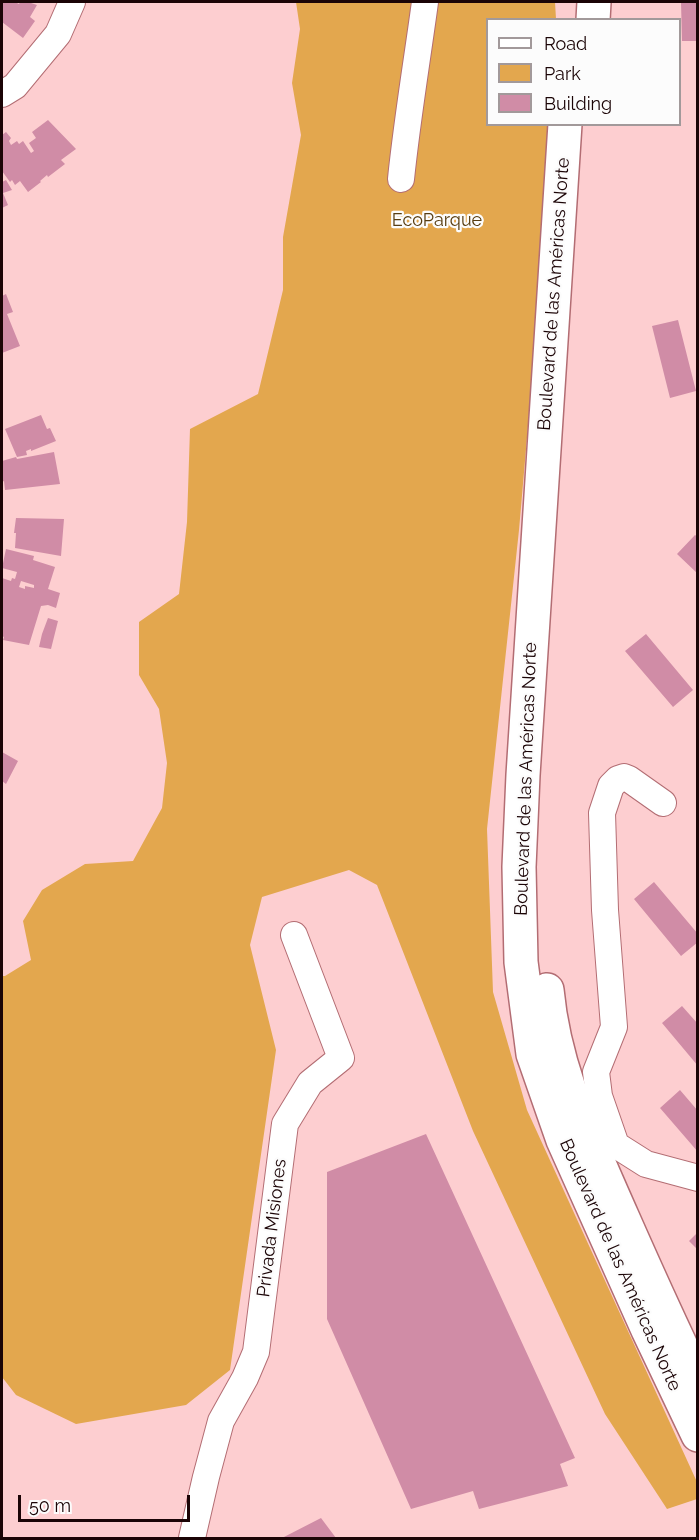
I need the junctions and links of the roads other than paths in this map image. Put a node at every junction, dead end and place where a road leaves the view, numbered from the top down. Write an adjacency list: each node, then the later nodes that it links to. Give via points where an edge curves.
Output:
1 (72, 2): 7 (street, via 58,34 15,86)
2 (425, 2): 10 (street)
3 (572, 2): 5 (main road)
4 (594, 2): 6 (main road)
5 (571, 18)
6 (593, 18)
7 (2, 94)
8 (565, 126): 15 (main road, Boulevard de las Américas Norte, via 522,798 521,962 533,1054 563,1140)
9 (586, 126): 14 (main road, Boulevard de las Américas Norte, via 538,901 549,1009 576,1112)
10 (401, 179)
11 (663, 803): 13 (street, via 624,777 611,786 602,813 614,1027 596,1072 599,1096 616,1145 646,1164)
12 (294, 935): 16 (street, Privada Misiones, via 341,1058 310,1083 285,1124 256,1353 221,1421)
13 (698, 1178)
14 (698, 1381)
15 (698, 1435)
16 (192, 1539)

